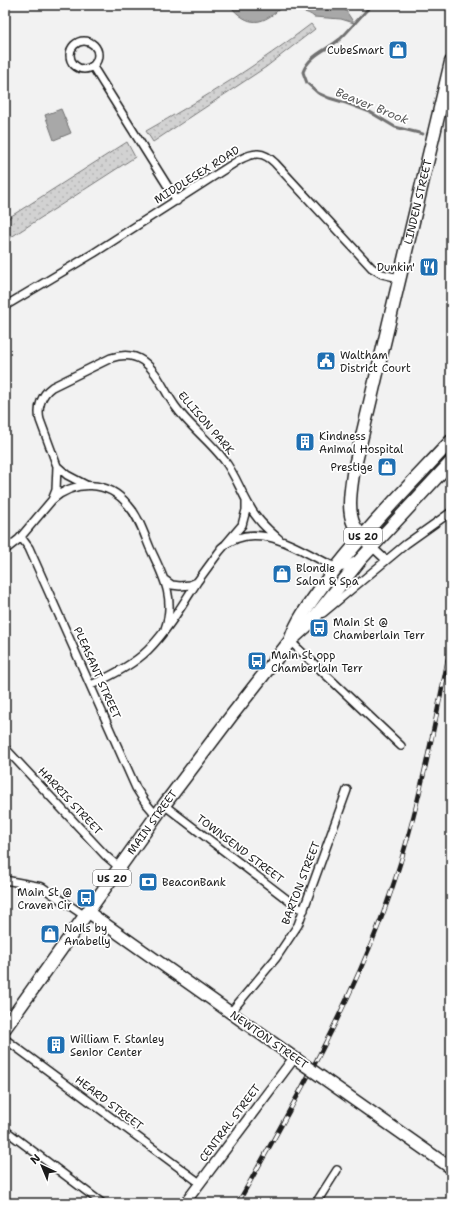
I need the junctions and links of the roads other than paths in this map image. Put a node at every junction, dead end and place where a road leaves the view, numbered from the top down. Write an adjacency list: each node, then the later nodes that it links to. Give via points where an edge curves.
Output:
1 (451, 62): 4 (main road, LINDEN STREET)
2 (92, 67): 2 (street, via 98,58 97,48 87,42 76,43 70,52 72,64 83,70); 3 (street)
3 (176, 200): 4 (street, MIDDLESEX ROAD, via 243,158 254,154 264,155 275,163 372,268 382,274); 5 (street, MIDDLESEX ROAD)
4 (400, 278): 14 (main road, LINDEN STREET, via 353,478 352,517)
5 (5, 306)
6 (451, 441): 14 (main road, MAIN STREET / US 20)
7 (451, 462): 16 (main road, MAIN STREET / US 20)
8 (58, 466): 9 (street, ELLISON PARK, via 67,475); 10 (street, ELLISON PARK, via 39,416 39,406 44,395 52,387 111,358 120,355 132,356 150,366 182,415 223,459); 11 (street, ELLISON PARK, via 56,490)
9 (86, 485): 11 (street, ELLISON PARK, via 66,490); 21 (street, ELLISON PARK, via 103,488 124,500 129,506 136,516)
10 (245, 498): 15 (street, ELLISON PARK, via 257,517); 17 (street, ELLISON PARK, via 246,510 242,525)
11 (52, 500): 13 (street, ELLISON PARK)
12 (451, 512): 19 (street)
13 (21, 536): 18 (street, ELLISON PARK); 26 (street, PLEASANT STREET, via 29,548)
14 (362, 536): 16 (main road, LINDEN STREET); 20 (main road, MAIN STREET / US 20)
15 (279, 539): 17 (street, ELLISON PARK, via 248,536 234,540); 20 (street, ELLISON PARK)
16 (372, 547): 19 (street); 20 (street, via 349,565); 24 (main road, MAIN STREET / US 20)
17 (221, 548): 22 (street, ELLISON PARK)
18 (5, 550)
19 (386, 560): 24 (street)
20 (336, 568): 25 (main road, MAIN STREET / US 20, via 306,610)
21 (164, 580): 22 (street, via 180,586); 23 (street, ELLISON PARK, via 170,606)
22 (197, 582): 23 (street, ELLISON PARK)
23 (165, 629): 26 (street, ELLISON PARK, via 140,657)
24 (303, 630): 25 (main road, MAIN STREET / US 20)
25 (290, 641): 27 (street); 30 (main road, MAIN STREET / US 20)
26 (91, 685): 31 (street, PLEASANT STREET, via 136,788)
27 (401, 746)
28 (5, 748): 32 (street, HARRIS STREET)
29 (347, 790): 34 (street, BARTON STREET)
30 (164, 805): 31 (main road, MAIN STREET / US 20); 34 (street, TOWNSEND STREET)
31 (157, 816): 32 (main road, MAIN STREET / US 20)
32 (120, 868): 35 (main road, MAIN STREET / US 20)
33 (5, 880): 35 (street, via 42,887)
34 (304, 910): 36 (street, BARTON STREET, via 298,925 281,951)
35 (86, 914): 36 (main road, NEWTON STREET); 37 (main road, MAIN STREET / US 20)
36 (230, 1013): 39 (main road, NEWTON STREET)
37 (5, 1028)
38 (5, 1039): 43 (street, HEARD STREET)
39 (294, 1058): 41 (main road, NEWTON STREET, bridge); 43 (street, CENTRAL STREET)
40 (5, 1130): 44 (street)
41 (451, 1168)
42 (337, 1170): 46 (street)
43 (200, 1184): 45 (street, CENTRAL STREET)
44 (102, 1203)
45 (185, 1203)
46 (316, 1203)

